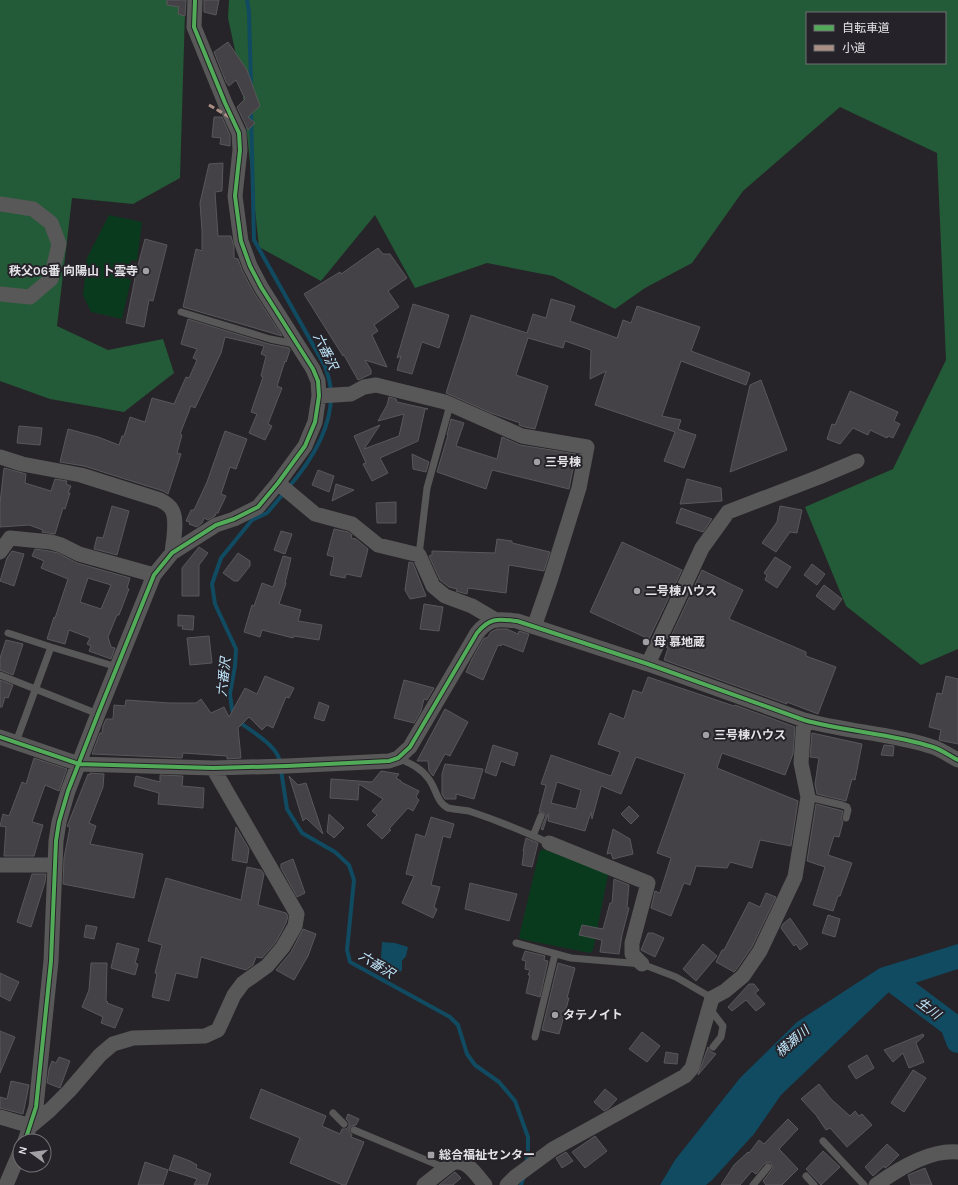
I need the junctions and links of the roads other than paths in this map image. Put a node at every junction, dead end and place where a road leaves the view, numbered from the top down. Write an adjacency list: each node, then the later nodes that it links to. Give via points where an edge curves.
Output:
1 (195, 0): 5 (street, via 194,27 239,133 240,150 235,196 241,241 261,287)
2 (0, 204): 3 (street, via 33,210 51,223 59,244 51,279 30,297)
3 (0, 294)
4 (181, 312): 5 (lane, via 270,339)
5 (297, 344): 6 (street, via 313,369 318,381)
6 (319, 396): 7 (street, via 351,394 376,384); 10 (street, via 315,422 305,446)
7 (450, 405): 13 (lane, via 427,488); 16 (street, via 522,436 587,447 579,488)
8 (0, 457): 12 (street, via 22,464 81,475 160,500 173,511 175,525)
9 (857, 462): 19 (street, via 728,512 702,548)
10 (280, 485): 12 (street, via 258,507 216,525); 13 (street, via 315,514 352,524 378,545)
11 (0, 552): 14 (street, via 10,538 51,542 79,554)
12 (172, 553): 14 (street)
13 (420, 555): 15 (street, via 433,586 445,596 472,606)
14 (154, 575): 20 (street)
15 (494, 619): 16 (street, via 516,621); 27 (street, via 477,633 410,747)
16 (534, 627): 19 (street)
17 (8, 633): 18 (lane)
18 (51, 647): 20 (lane); 22 (lane)
19 (648, 664): 24 (street)
20 (117, 667): 23 (street)
21 (0, 675): 22 (lane)
22 (35, 689): 23 (lane); 26 (lane)
23 (98, 714): 29 (street)
24 (804, 720): 28 (street, via 903,739 935,748); 31 (street, via 801,763)
25 (0, 737): 26 (street)
26 (16, 742): 29 (street)
27 (398, 758): 30 (street, via 381,762); 34 (lane, via 423,772 432,783 442,804 468,811)
28 (958, 760)
29 (79, 764): 30 (street); 37 (street, via 59,822)
30 (213, 768): 47 (street, via 296,914 295,926 283,947 267,966 243,983 234,995 218,1030 206,1036 133,1038 113,1044 69,1091)
31 (808, 797): 33 (lane, via 847,807); 41 (street, via 795,877 760,951 743,976)
32 (541, 816): 34 (lane)
33 (846, 818)
34 (533, 836): 35 (lane)
35 (549, 843): 40 (street, via 648,883 632,943 632,954)
36 (0, 865): 37 (street)
37 (54, 865): 47 (street, via 51,961 36,1107)
38 (516, 943): 39 (lane)
39 (555, 954): 40 (lane, via 571,958); 42 (lane)
40 (642, 964): 41 (lane, via 676,977)
41 (710, 1004): 43 (lane, via 723,1026 721,1037); 56 (street, via 692,1068 685,1076 553,1149)
42 (534, 1038)
43 (713, 1047)
44 (333, 1113): 46 (lane)
45 (0, 1117): 47 (street)
46 (344, 1124)
47 (31, 1126): 49 (street)
48 (354, 1130): 53 (lane)
49 (28, 1133)
50 (822, 1141): 62 (lane)
51 (958, 1152): 63 (street, via 937,1152 912,1162)
52 (768, 1167): 60 (lane)
53 (445, 1168): 58 (street); 59 (street, via 452,1162 460,1162)
54 (12, 1171): 57 (street)
55 (806, 1176): 61 (lane)
56 (511, 1181)
57 (6, 1185)
58 (424, 1185)
59 (484, 1185)
60 (753, 1185)
61 (814, 1185)
62 (864, 1185)
63 (876, 1185)

